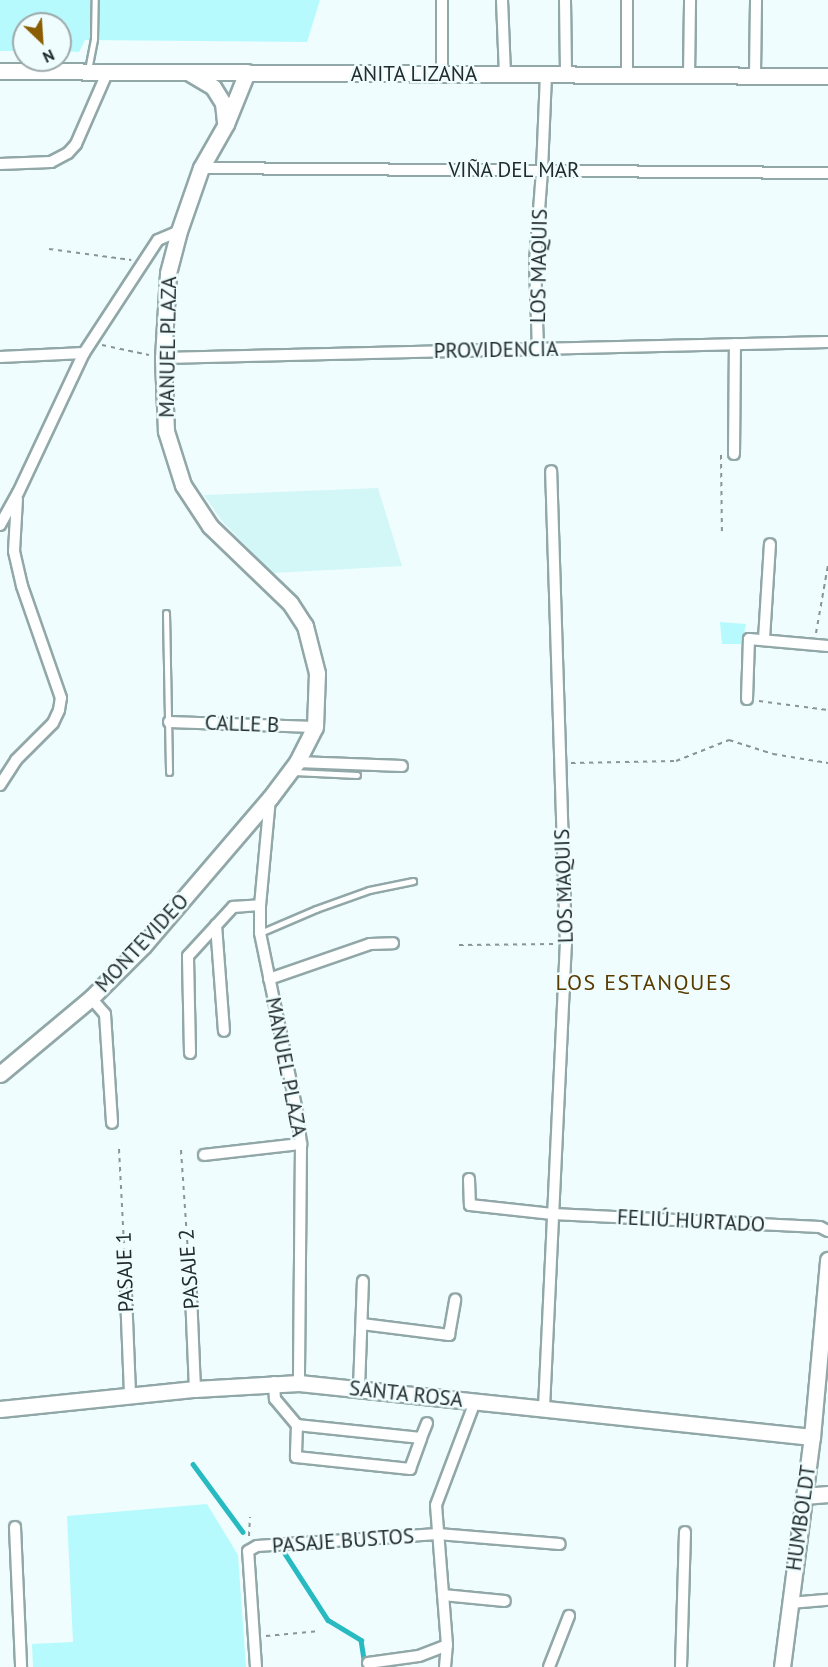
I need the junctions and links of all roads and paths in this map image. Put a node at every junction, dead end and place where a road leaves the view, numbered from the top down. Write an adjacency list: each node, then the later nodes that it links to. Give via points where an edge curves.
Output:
1 (95, 0): 9 (lane)
2 (442, 0): 13 (street)
3 (502, 0): 14 (street)
4 (565, 0): 16 (street)
5 (627, 0): 18 (street)
6 (690, 0): 19 (street)
7 (756, 0): 17 (street)
8 (0, 71): 9 (street, ANITA LIZANA)
9 (88, 72): 12 (street, ANITA LIZANA)
10 (188, 72): 11 (street, ANITA LIZANA); 12 (street, ANITA LIZANA); 21 (street, via 213,87 223,103)
11 (248, 72): 13 (street, ANITA LIZANA); 21 (street, MANUEL PLAZA)
12 (107, 73): 22 (street, via 76,144 68,153 51,162)
13 (442, 74): 14 (street, ANITA LIZANA)
14 (505, 74): 15 (street, ANITA LIZANA)
15 (546, 74): 16 (street, ANITA LIZANA); 24 (street, LOS MAQUIS)
16 (566, 74): 18 (street, ANITA LIZANA)
17 (755, 74): 19 (street, ANITA LIZANA); 20 (street, ANITA LIZANA)
18 (627, 75): 19 (street, ANITA LIZANA)
19 (688, 76)
20 (828, 76)
21 (226, 124): 23 (street, MANUEL PLAZA)
22 (0, 164)
23 (201, 168): 24 (street, VIÑA DEL MAR); 26 (street, MANUEL PLAZA)
24 (542, 170): 25 (street, VIÑA DEL MAR); 31 (street, LOS MAQUIS, via 535,262)
25 (828, 173)
26 (179, 231): 28 (street, via 158,240); 34 (street, MANUEL PLAZA, via 168,273)
27 (49, 249): 28 (path)
28 (142, 262): 32 (street)
29 (828, 342): 30 (street, PROVIDENCIA)
30 (735, 344): 31 (street, PROVIDENCIA); 35 (street)
31 (538, 349): 34 (street, PROVIDENCIA)
32 (84, 353): 33 (street); 34 (path, via 99,344); 37 (street)
33 (0, 357)
34 (163, 358): 49 (street, MANUEL PLAZA, via 166,431 183,485 210,526 290,603 305,626 317,673)
35 (734, 454): 39 (path, via 721,454)
36 (551, 471): 50 (street, LOS MAQUIS)
37 (18, 493): 38 (street); 56 (street, via 14,551 33,623 61,698 53,723 16,760)
38 (0, 525)
39 (722, 536)
40 (770, 544): 43 (street)
41 (828, 565): 44 (path)
42 (166, 613): 48 (lane)
43 (764, 639): 44 (street); 46 (street, via 749,639)
44 (814, 643): 45 (street)
45 (828, 646)
46 (747, 699): 47 (path)
47 (828, 710)
48 (169, 722): 49 (street, CALLE B); 54 (lane)
49 (315, 727): 53 (street, MANUEL PLAZA)
50 (560, 763): 51 (path, via 676,761 729,740 773,754); 63 (street, LOS MAQUIS)
51 (828, 763)
52 (402, 766): 53 (street)
53 (293, 767): 55 (lane); 57 (street, MANUEL PLAZA)
54 (169, 772)
55 (357, 775)
56 (0, 785)
57 (270, 798): 59 (street, MANUEL PLAZA); 66 (street, MONTEVIDEO, via 143,946)
58 (413, 881): 61 (lane, via 316,909)
59 (260, 905): 60 (street, via 233,907); 61 (street, MANUEL PLAZA)
60 (216, 925): 67 (street); 68 (street, via 186,960)
61 (260, 933): 65 (street, MANUEL PLAZA)
62 (393, 943): 65 (street, via 370,944)
63 (566, 944): 64 (path); 76 (street, LOS MAQUIS)
64 (459, 945)
65 (269, 979): 71 (street, MANUEL PLAZA)
66 (91, 998): 69 (street, MONTEVIDEO); 70 (street, via 105,1014)
67 (224, 1031)
68 (190, 1053)
69 (0, 1074)
70 (112, 1123)
71 (301, 1144): 74 (street); 85 (street, MANUEL PLAZA)
72 (119, 1149): 80 (path, PASAJE 1)
73 (181, 1150): 81 (path, PASAJE 2)
74 (204, 1155)
75 (469, 1179): 76 (street, FELIÚ HURTADO, via 470,1205)
76 (553, 1214): 77 (street, FELIÚ HURTADO, via 820,1227); 91 (street, LOS MAQUIS)
77 (828, 1231)
78 (828, 1260): 86 (street, HUMBOLDT)
79 (363, 1281): 83 (street)
80 (126, 1294): 89 (street, PASAJE 1)
81 (191, 1294): 88 (street, PASAJE 2)
82 (456, 1300): 83 (street, via 450,1335)
83 (362, 1324): 87 (street)
84 (274, 1383): 85 (street, SANTA ROSA); 88 (street, SANTA ROSA); 94 (street, via 275,1399)
85 (299, 1383): 87 (street, SANTA ROSA)
86 (822, 1383): 95 (street, HUMBOLDT)
87 (359, 1388): 90 (street, SANTA ROSA)
88 (195, 1389): 89 (street, SANTA ROSA)
89 (130, 1395): 92 (street, SANTA ROSA)
90 (475, 1402): 91 (street, SANTA ROSA); 102 (street, via 436,1505)
91 (544, 1408): 95 (street, SANTA ROSA)
92 (0, 1409)
93 (427, 1423): 96 (street)
94 (297, 1425): 96 (street); 96 (street, via 296,1457 410,1468)
95 (812, 1437): 98 (street, HUMBOLDT)
96 (421, 1438)
97 (828, 1494): 98 (street)
98 (804, 1496): 108 (street, HUMBOLDT)
99 (250, 1517): 104 (path)
100 (15, 1527): 114 (street)
101 (685, 1533): 118 (street)
102 (438, 1534): 103 (street); 104 (street, PASAJE BUSTOS, via 257,1546); 105 (street)
103 (560, 1544)
104 (248, 1551): 111 (street)
105 (443, 1595): 107 (street); 112 (street)
106 (828, 1600): 108 (street)
107 (505, 1601)
108 (790, 1603): 119 (street, HUMBOLDT)
109 (568, 1617): 117 (street)
110 (320, 1631): 111 (path)
111 (254, 1636): 115 (street)
112 (447, 1645): 113 (street, via 419,1656); 116 (street)
113 (368, 1663)
114 (21, 1667)
115 (256, 1667)
116 (445, 1667)
117 (549, 1667)
118 (681, 1667)
119 (782, 1667)

